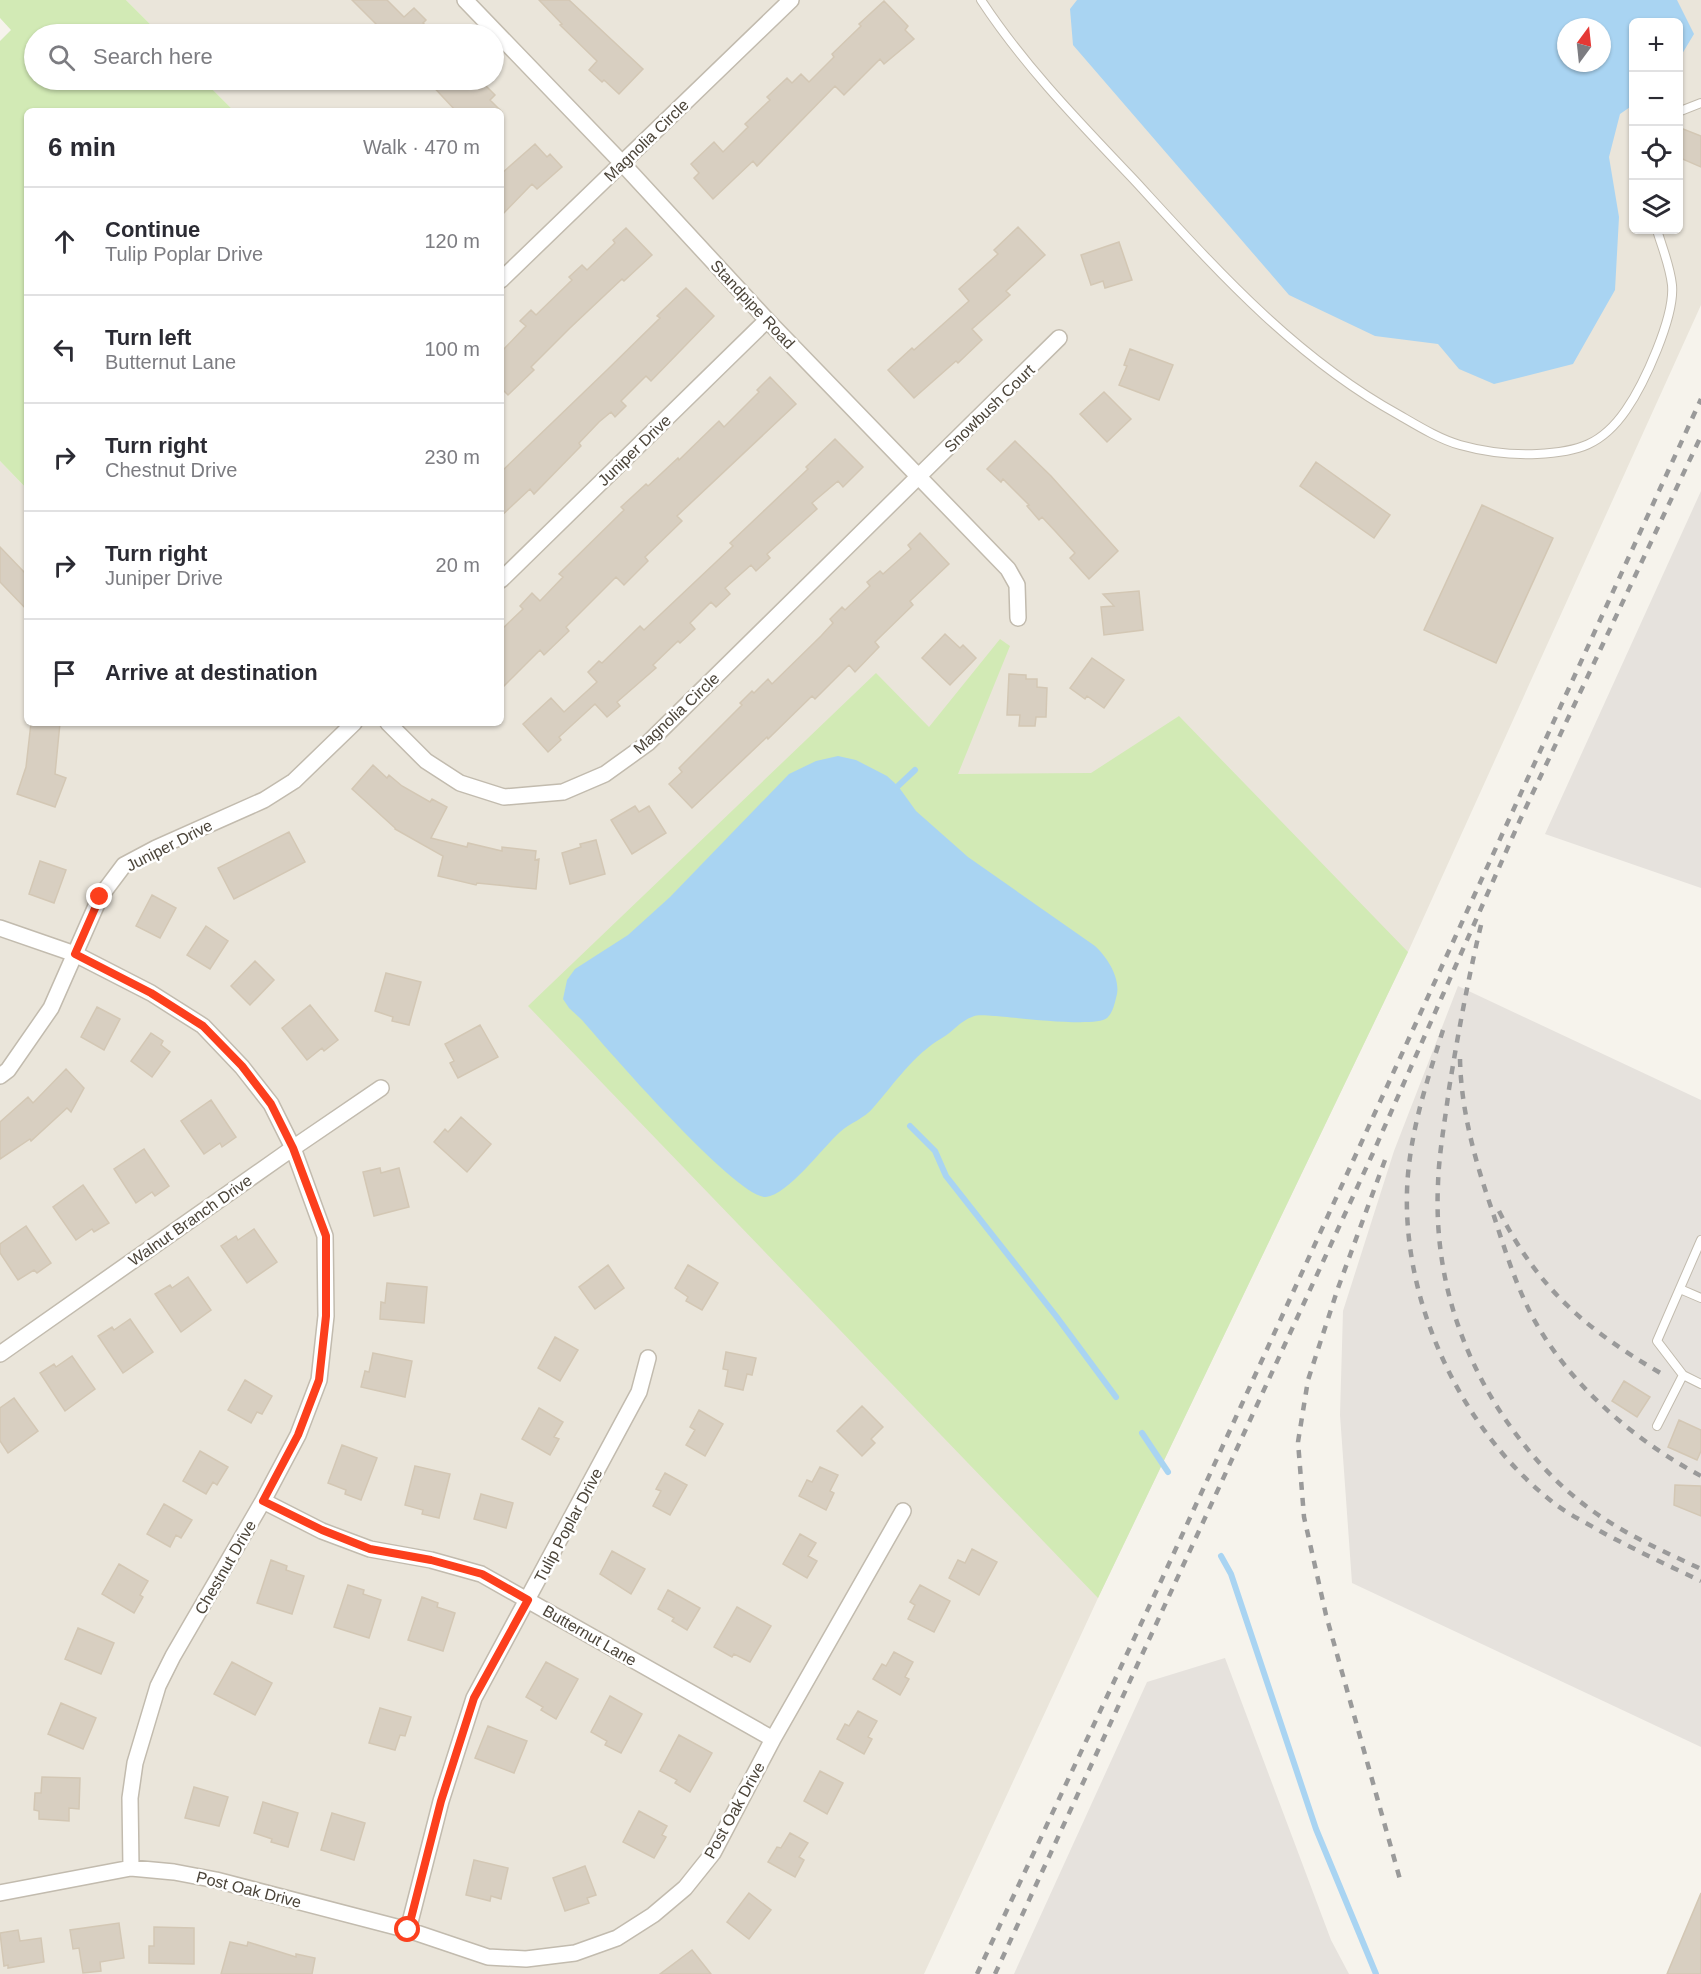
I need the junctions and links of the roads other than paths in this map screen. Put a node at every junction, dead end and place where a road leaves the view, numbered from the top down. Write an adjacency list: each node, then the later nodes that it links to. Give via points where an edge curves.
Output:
1 (465, 0): 4 (street, Standpipe Road)
2 (791, 0): 8 (street, Magnolia Circle)
3 (981, 0): 9 (lane, via 1040,80 1231,285 1338,377 1373,401 1458,445 1525,454 1579,449 1618,421 1650,364 1672,300 1670,272)
4 (488, 24)
5 (504, 40): 8 (street, Standpipe Road)
6 (1701, 103): 7 (lane)
7 (1683, 110)
8 (622, 163): 10 (street, Magnolia Circle); 11 (street, Standpipe Road)
9 (1658, 234)
10 (504, 277)
11 (767, 320): 13 (street, Standpipe Road); 14 (street, Juniper Drive)
12 (1059, 338): 13 (street, Snowbush Court)
13 (918, 477): 15 (street, Standpipe Road, via 1008,569 1017,585); 17 (street, Magnolia Circle, via 648,743 605,774 563,792 504,797 460,783 426,761)
14 (504, 577)
15 (1018, 618)
16 (351, 726): 19 (street, Juniper Drive, via 294,781 264,800 124,865 100,897)
17 (391, 726)
18 (0, 928): 19 (street, Chestnut Drive)
19 (75, 954): 20 (street, Juniper Drive, via 51,1008); 22 (street, Chestnut Drive, via 151,993 203,1026 242,1066 271,1104)
20 (0, 1076)
21 (381, 1088): 22 (street, Walnut Branch Drive)
22 (293, 1148): 26 (street, Walnut Branch Drive); 31 (street, Chestnut Drive, via 326,1236 326,1316 319,1380 298,1435)
23 (1701, 1240): 24 (lane)
24 (1680, 1289): 25 (lane); 28 (lane, via 1657,1341)
25 (1701, 1298)
26 (0, 1354)
27 (648, 1358): 33 (street, Tulip Poplar Drive, via 639,1392)
28 (1683, 1375): 29 (lane); 30 (lane)
29 (1701, 1384)
30 (1657, 1426)
31 (263, 1501): 33 (street, Butternut Lane, via 370,1549 482,1574); 35 (street, Chestnut Drive, via 158,1686 131,1786)
32 (903, 1511): 34 (street, Post Oak Drive)
33 (528, 1600): 34 (street, Butternut Lane); 37 (street, Tulip Poplar Drive, via 474,1698 441,1801)
34 (773, 1739): 37 (street, Post Oak Drive, via 713,1853 686,1888 653,1916 617,1938 575,1953 526,1959 488,1957)
35 (131, 1868): 36 (street, Post Oak Drive); 37 (street, Post Oak Drive, via 216,1880)
36 (0, 1893)
37 (408, 1930)

